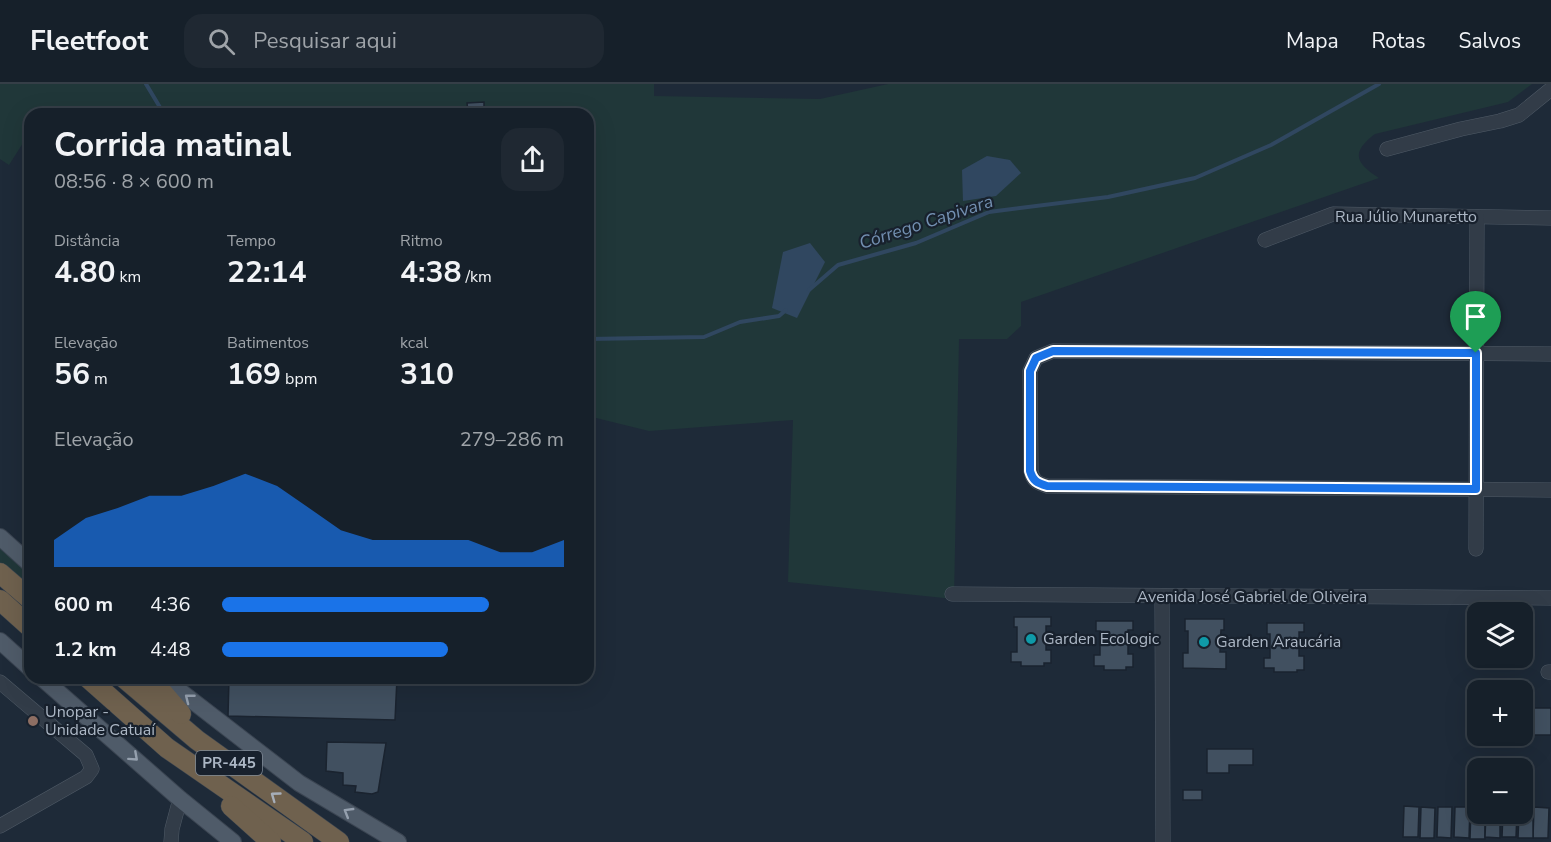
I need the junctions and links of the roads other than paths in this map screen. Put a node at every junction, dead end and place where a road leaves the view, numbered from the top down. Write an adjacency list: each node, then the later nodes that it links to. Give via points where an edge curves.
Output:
1 (1551, 89): 2 (street, via 1519,115)
2 (1387, 149)
3 (1477, 217): 4 (street, Rua Júlio Munaretto); 5 (street, Rua Júlio Munaretto, via 1333,214); 6 (street)
4 (1551, 218)
5 (1265, 240)
6 (1476, 353): 7 (street); 8 (street); 8 (street, via 1053,351 1036,358 1030,371 1030,464 1033,479 1039,484)
7 (1551, 354)
8 (1476, 489): 9 (street); 11 (street)
9 (1551, 490)
10 (0, 537): 12 (main road)
11 (1476, 549)
12 (24, 559)
13 (0, 573): 14 (highway)
14 (24, 594)
15 (952, 594): 16 (street, Avenida José Gabriel de Oliveira)
16 (1162, 597): 17 (street, Avenida José Gabriel de Oliveira); 38 (street)
17 (1551, 598)
18 (0, 600): 19 (highway)
19 (24, 622)
20 (0, 641): 21 (main road)
21 (24, 663)
22 (0, 682): 31 (street, via 86,755 92,769 86,777)
23 (49, 684): 30 (main road, one-way to 30)
24 (95, 684): 28 (highway, PR-445)
25 (130, 684): 29 (highway, PR-445)
26 (155, 684): 29 (highway)
27 (171, 684): 37 (main road, one-way to 27, via 299,783)
28 (167, 748): 34 (highway); 35 (highway, PR-445)
29 (214, 752): 36 (highway, PR-445, one-way to 29)
30 (180, 799): 32 (street); 33 (main road)
31 (0, 826)
32 (171, 842)
33 (233, 842)
34 (271, 842)
35 (303, 842)
36 (339, 842)
37 (398, 842)
38 (1163, 842)

